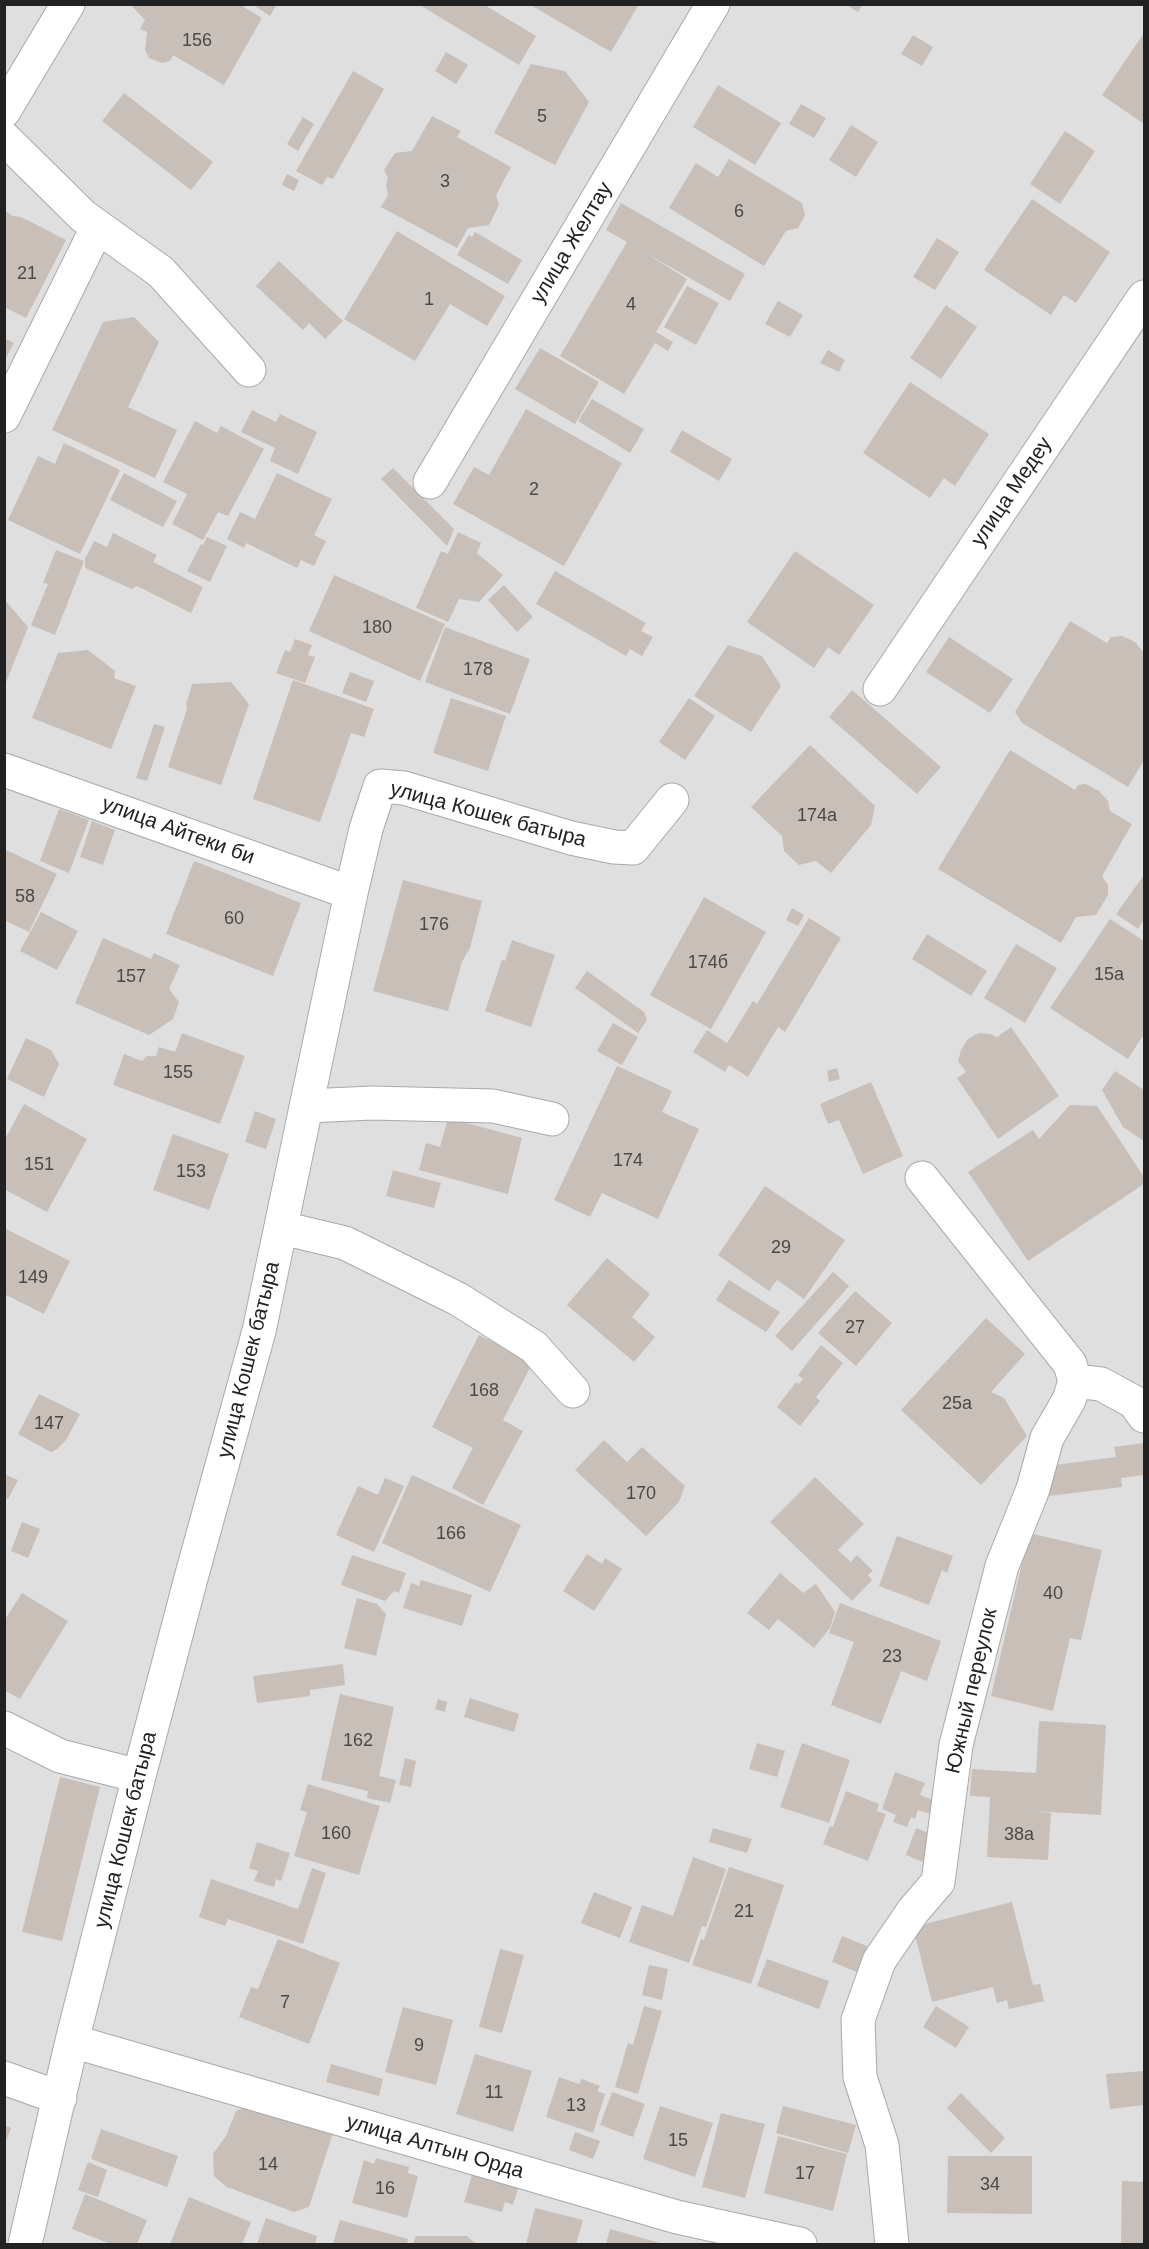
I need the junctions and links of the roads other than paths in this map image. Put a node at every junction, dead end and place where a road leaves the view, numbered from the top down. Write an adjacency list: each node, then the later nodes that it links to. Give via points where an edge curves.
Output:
1 (68, 4): 3 (street)
2 (713, 4): 9 (street, улица Желтау)
3 (4, 111)
4 (4, 138): 5 (street)
5 (97, 228): 7 (street, via 161,272); 8 (street)
6 (1144, 297): 10 (street, улица Медеу)
7 (249, 370)
8 (4, 416)
9 (430, 482)
10 (880, 689)
11 (4, 770): 13 (street, улица Айтеки би)
12 (672, 800): 13 (street, улица Кошек батыра, via 633,848 570,838 404,788 380,786)
13 (351, 893): 14 (street, улица Кошек батыра)
14 (307, 1106): 15 (street, via 493,1106); 17 (street, улица Кошек батыра)
15 (552, 1119)
16 (922, 1178): 18 (street, via 1070,1364)
17 (282, 1228): 19 (street, via 345,1243 458,1299 534,1347); 22 (street, улица Кошек батыра, via 259,1331)
18 (1075, 1382): 20 (street, via 1101,1384 1134,1402); 28 (street, Южный переулок, via 1047,1438 1033,1489 1002,1566 956,1745 938,1882 912,1911 879,1961 858,2020 860,2078 882,2145)
19 (573, 1391)
20 (1144, 1416)
21 (4, 1728): 22 (street, via 60,1756)
22 (139, 1776): 23 (street, улица Кошек батыра)
23 (72, 2041): 25 (street, улица Кошек батыра); 27 (street, улица Алтын Орда, via 677,2217)
24 (4, 2078): 25 (street)
25 (60, 2098): 26 (street, улица Кошек батыра)
26 (25, 2244)
27 (800, 2244)
28 (892, 2244)

